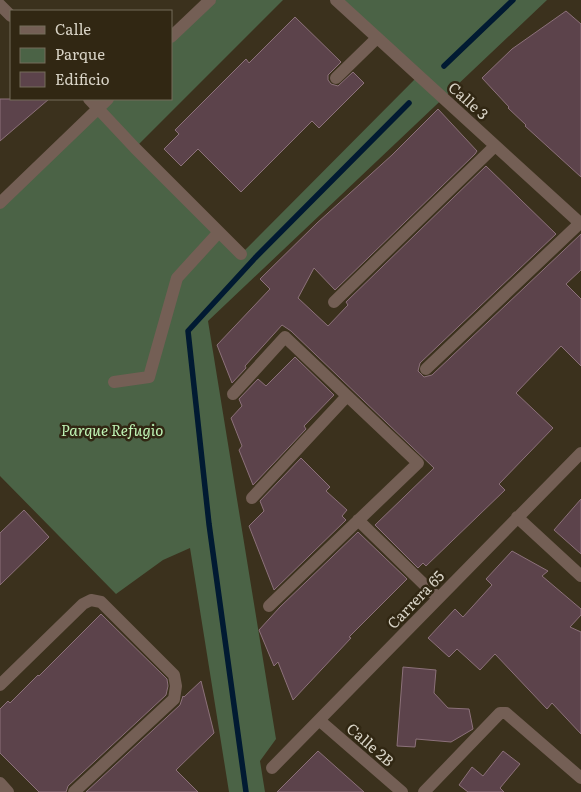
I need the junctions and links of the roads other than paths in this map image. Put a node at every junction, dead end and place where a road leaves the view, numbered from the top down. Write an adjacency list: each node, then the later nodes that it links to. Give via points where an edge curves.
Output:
1 (210, 0): 5 (street)
2 (336, 0): 6 (street, Calle 3)
3 (0, 4): 4 (street)
4 (10, 15)
5 (172, 36)
6 (377, 38): 7 (street); 11 (street, Calle 3)
7 (336, 78)
8 (90, 100): 10 (street)
9 (107, 100): 10 (street)
10 (98, 108): 12 (street); 14 (street)
11 (495, 146): 13 (street, Calle 3); 16 (street)
12 (0, 203)
13 (581, 224): 17 (street)
14 (219, 232): 15 (street); 18 (street, via 177,278 149,377)
15 (241, 254)
16 (334, 302)
17 (426, 369)
18 (114, 382)
19 (233, 394): 20 (street, via 285,337)
20 (347, 396): 22 (street); 24 (street, via 418,463)
21 (581, 453): 23 (street, Carrera 65)
22 (252, 498)
23 (518, 517): 25 (street); 26 (street, Carrera 65)
24 (358, 520): 26 (street); 27 (street)
25 (581, 576)
26 (438, 598): 29 (street, Carrera 65)
27 (269, 606)
28 (0, 685): 34 (street, via 83,604 91,600 101,602 174,675 174,699)
29 (319, 720): 30 (street, Carrera 65); 35 (street, Calle 2B)
30 (272, 768)
31 (581, 778): 36 (street, via 503,711)
32 (0, 783): 33 (street)
33 (8, 792)
34 (74, 792)
35 (402, 792)
36 (424, 792)

